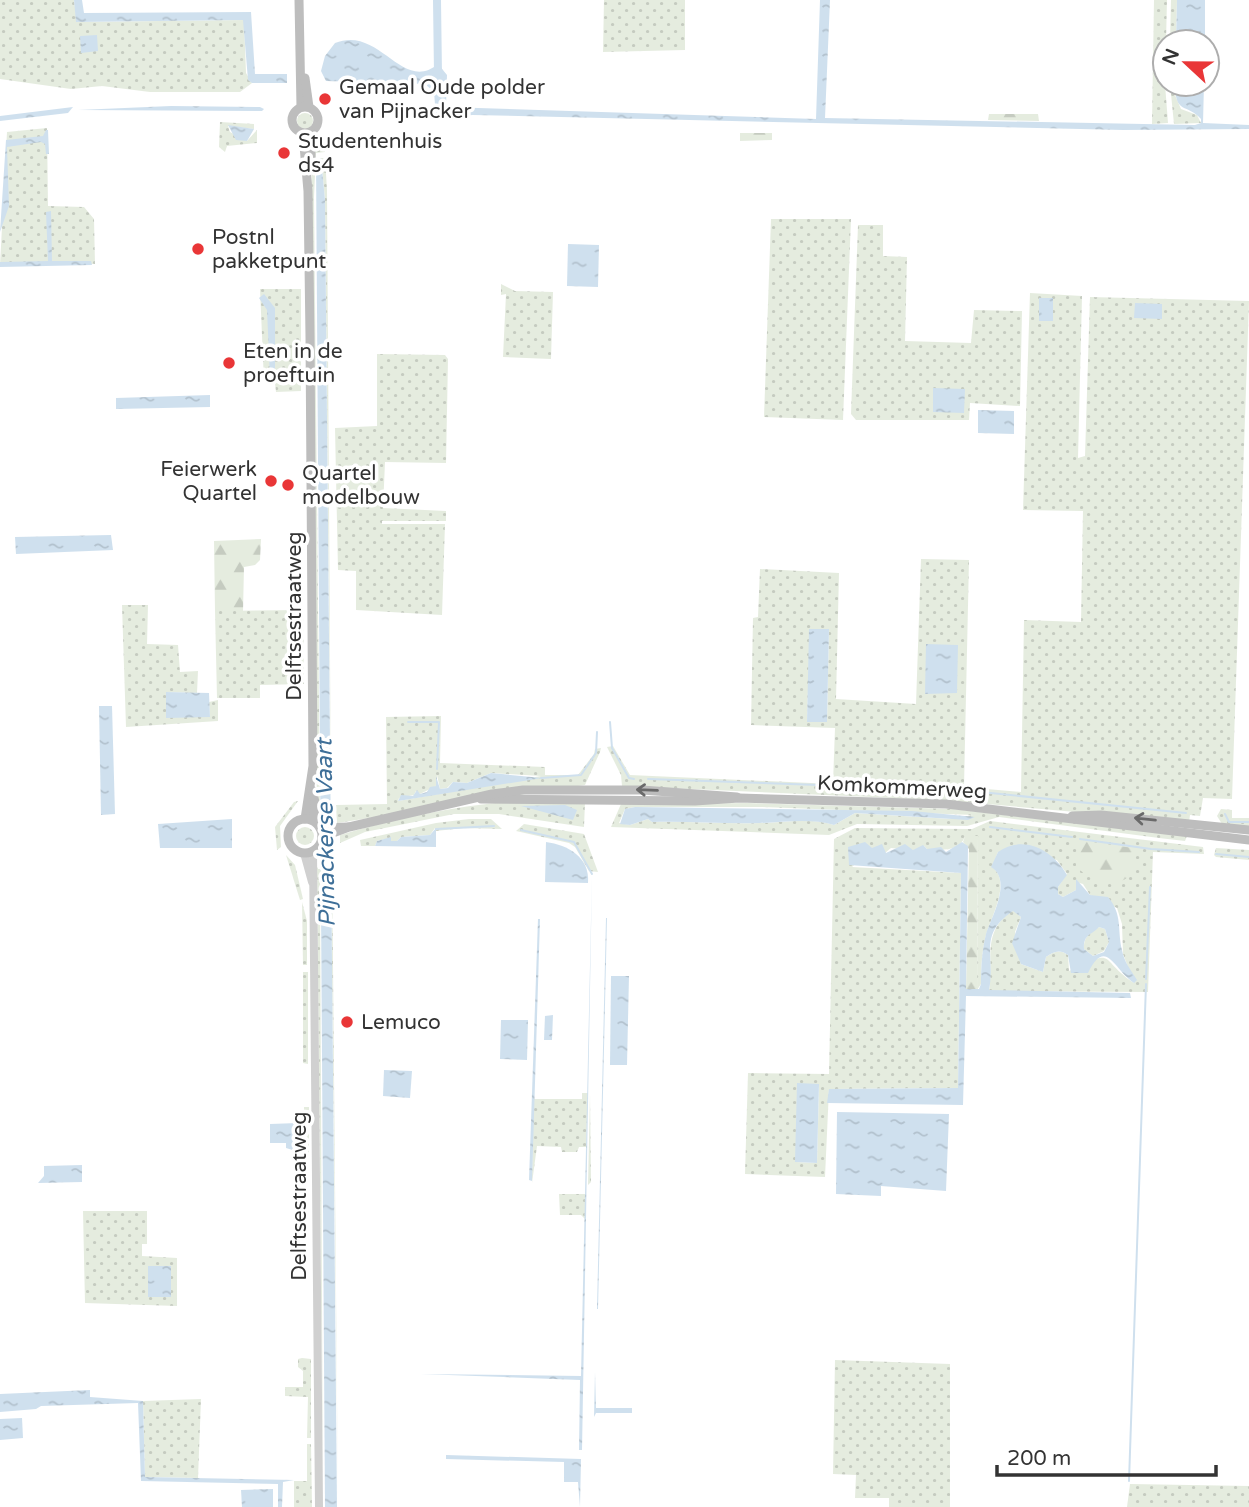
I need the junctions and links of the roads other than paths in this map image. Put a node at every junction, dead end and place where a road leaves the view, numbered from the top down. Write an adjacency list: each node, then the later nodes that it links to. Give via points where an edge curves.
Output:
1 (299, 0): 2 (main road)
2 (305, 107): 3 (main road, via 316,113 318,121); 3 (main road, via 293,113 291,121 295,130)
3 (307, 133): 6 (main road, Delftsestraatweg)
4 (1063, 817): 5 (main road, Komkommerweg, one-way to 4, via 1101,815); 6 (main road, Komkommerweg, via 946,804 705,792 523,790); 7 (main road, Komkommerweg)
5 (1249, 830)
6 (314, 835): 8 (street, Delftsestraatweg)
7 (1249, 840)
8 (319, 1507)

